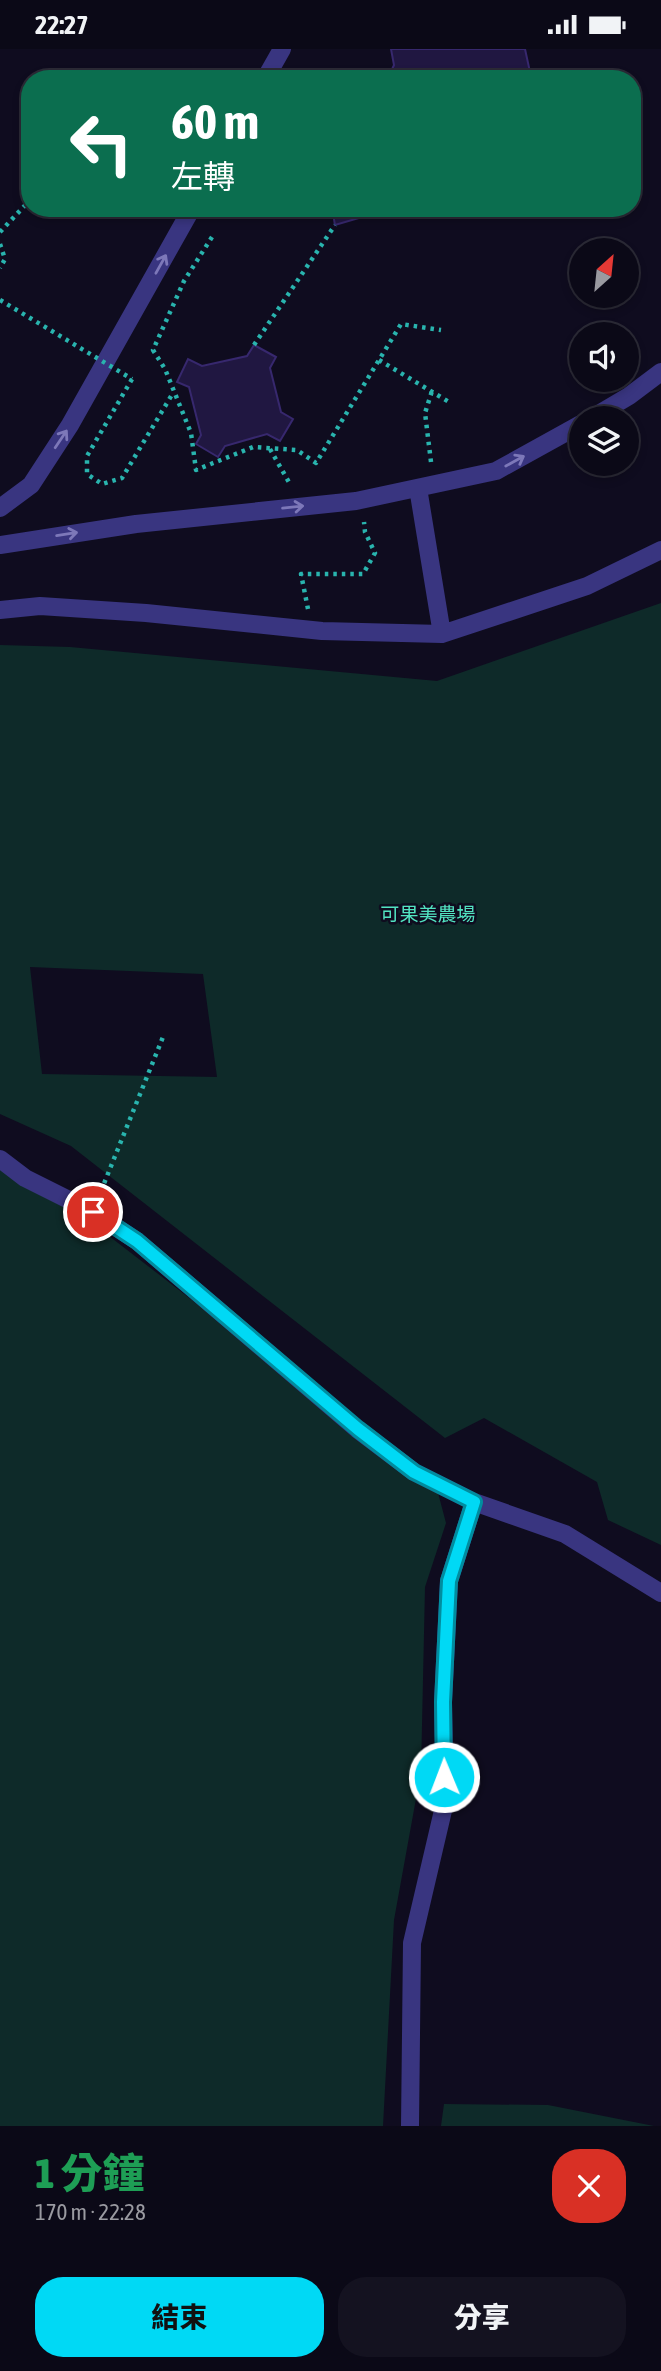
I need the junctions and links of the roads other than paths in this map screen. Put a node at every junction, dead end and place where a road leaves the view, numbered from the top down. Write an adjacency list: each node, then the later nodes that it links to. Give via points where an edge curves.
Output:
1 (282, 49): 2 (street)
2 (270, 70)
3 (187, 217): 8 (street, one-way to 3, via 31,485 70,425)
4 (661, 372): 5 (street)
5 (612, 406)
6 (569, 431): 7 (street, one-way to 6, via 496,471)
7 (424, 486): 9 (street, one-way to 7, via 136,524 361,500); 12 (street)
8 (0, 507)
9 (0, 545)
10 (661, 550): 12 (street, via 587,586)
11 (0, 610): 12 (street, via 40,606 313,630)
12 (442, 634)
13 (0, 1159): 14 (street, via 137,1241 414,1472)
14 (474, 1502): 15 (street, via 565,1534); 16 (street, via 449,1581 443,1702 445,1802 412,1943)
15 (661, 1594)
16 (411, 2126)

